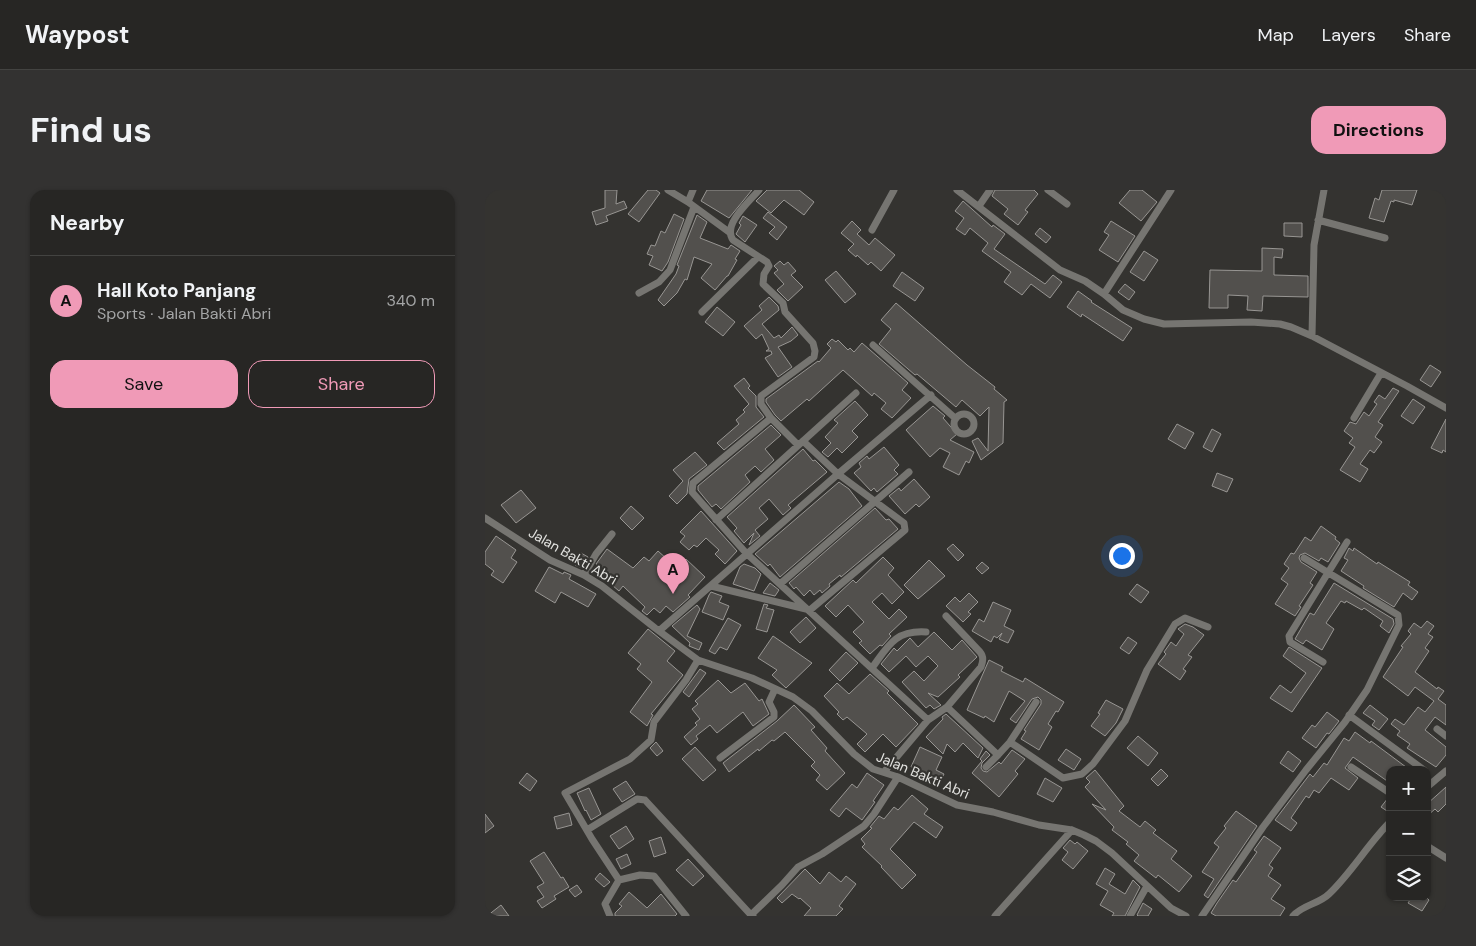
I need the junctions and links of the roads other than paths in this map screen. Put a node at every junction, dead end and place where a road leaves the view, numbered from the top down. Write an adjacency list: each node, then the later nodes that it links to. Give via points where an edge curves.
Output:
1 (668, 190): 10 (street)
2 (693, 190): 10 (street)
3 (759, 190): 15 (street, via 734,220)
4 (894, 190): 14 (street)
5 (957, 190): 12 (street)
6 (989, 190): 12 (street)
7 (1048, 190): 11 (street)
8 (1171, 190): 19 (street)
9 (1324, 190): 13 (street)
10 (691, 204): 15 (street); 18 (street, via 670,270 659,282)
11 (1067, 204)
12 (979, 206): 19 (street, via 1061,270)
13 (1318, 220): 16 (street); 21 (street, via 1314,245)
14 (872, 230)
15 (729, 232): 17 (street, via 733,240)
16 (1385, 238)
17 (758, 257): 20 (street); 27 (street, via 769,264 763,284 783,303 785,312 813,343 815,351 813,357 761,396 761,404)
18 (639, 293)
19 (1104, 294): 21 (street, via 1123,310 1163,324 1280,324)
20 (702, 312)
21 (1312, 336): 23 (street)
22 (873, 344): 25 (street)
23 (1381, 373): 26 (street); 29 (street)
24 (856, 393): 30 (street)
25 (931, 395): 28 (street); 32 (street)
26 (1446, 408)
27 (771, 418): 30 (street); 35 (street, via 692,486 693,494)
28 (955, 418)
29 (1354, 418)
30 (801, 443): 32 (street); 35 (street)
31 (909, 472): 33 (street)
32 (837, 474): 33 (street); 38 (street)
33 (874, 501): 42 (street); 44 (street, via 904,523 905,530)
34 (485, 518): 41 (street, Jalan Bakti Abri, via 550,560)
35 (715, 520): 38 (street)
36 (612, 534): 41 (street)
37 (1347, 542): 40 (street)
38 (746, 553): 42 (street); 43 (street)
39 (1304, 558): 40 (street)
40 (1327, 572): 50 (street, via 1289,636 1290,642); 55 (street, via 1398,615 1399,619 1367,690)
41 (583, 575): 47 (street, Jalan Bakti Abri)
42 (780, 584): 44 (street)
43 (711, 586): 44 (street); 47 (street)
44 (811, 610): 51 (street)
45 (946, 616): 54 (street, via 983,656 981,667)
46 (1207, 627): 59 (street, via 1185,618 1175,624 1147,670 1125,721 1082,774 1063,778)
47 (659, 631): 49 (street, Jalan Bakti Abri)
48 (926, 632): 51 (street, via 912,631 900,635)
49 (698, 660): 52 (street, Jalan Bakti Abri); 73 (street, via 654,722 651,740 630,759 565,793)
50 (1323, 662)
51 (872, 668): 56 (street)
52 (775, 689): 61 (street, via 769,702 774,717); 66 (street, Jalan Bakti Abri, via 812,711 864,764)
53 (1036, 702): 59 (street)
54 (947, 706): 56 (street); 60 (street)
55 (1349, 715): 62 (street); 85 (street, via 1263,827)
56 (928, 720): 66 (street)
57 (1437, 729): 58 (street)
58 (1446, 736)
59 (1009, 742): 60 (street)
60 (998, 755): 63 (street)
61 (720, 758)
62 (1419, 766)
63 (986, 767)
64 (1351, 767): 71 (street)
65 (1446, 771): 69 (street)
66 (884, 772): 68 (street, Jalan Bakti Abri)
67 (1431, 775): 69 (street)
68 (898, 777): 74 (street, Jalan Bakti Abri, via 957,805); 81 (street, via 864,826 798,867 753,912)
69 (1436, 779): 70 (street)
70 (1431, 783)
71 (1386, 790)
72 (1386, 826): 86 (street, via 1329,894)
73 (587, 830): 77 (street); 81 (street, via 637,799 645,800)
74 (1072, 830): 78 (street, Jalan Bakti Abri, via 1096,841); 82 (street)
75 (1431, 849): 76 (street)
76 (1446, 858)
77 (619, 880): 79 (street, via 605,904); 80 (street, via 640,875 654,876)
78 (1147, 886): 83 (street); 84 (street, Jalan Bakti Abri, via 1171,908)
79 (610, 916)
80 (686, 916)
81 (753, 916)
82 (995, 916)
83 (1130, 916)
84 (1186, 916)
85 (1202, 916)
86 (1293, 916)

